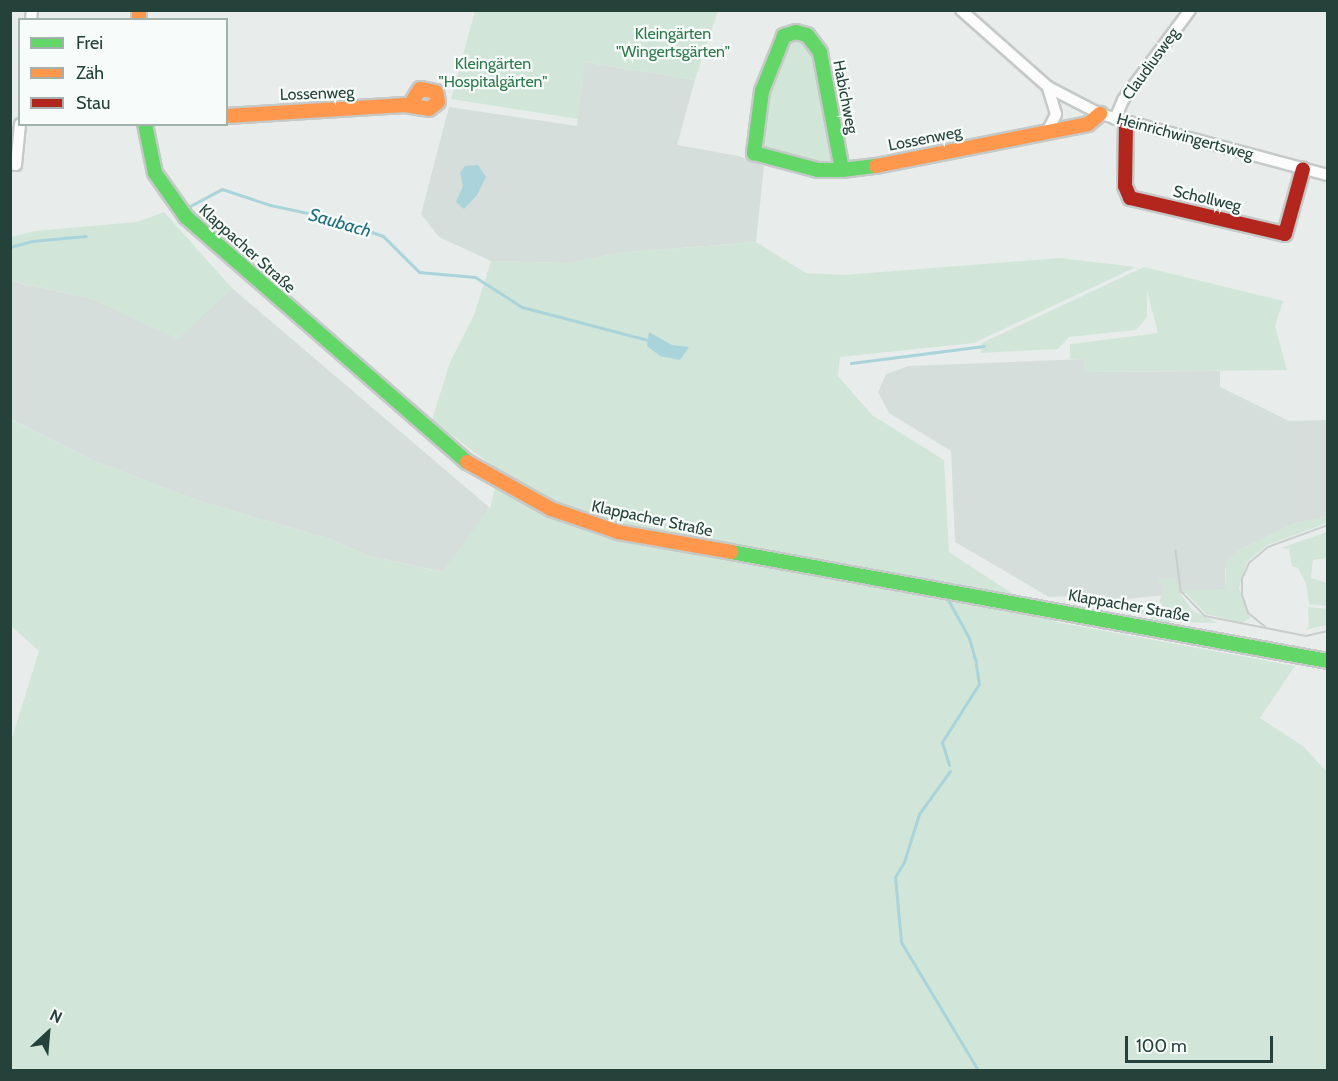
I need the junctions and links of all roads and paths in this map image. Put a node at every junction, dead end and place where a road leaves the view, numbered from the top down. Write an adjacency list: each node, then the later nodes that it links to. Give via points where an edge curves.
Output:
1 (961, 10): 3 (street, Heinrichwingertsweg)
2 (1190, 10): 7 (street, Claudiusweg, via 1123,100)
3 (1048, 87): 5 (street, Heinrichwingertsweg); 10 (street, via 1056,114)
4 (410, 105): 6 (main road, Lossenweg)
5 (1100, 114): 7 (street, Heinrichwingertsweg); 10 (main road, Lossenweg, via 1088,124)
6 (228, 116)
7 (1121, 121): 13 (street, Heinrichwingertsweg); 13 (main road, Schollweg, via 1125,186 1130,198 1285,234)
8 (20, 126): 12 (street, via 16,165)
9 (145, 126): 16 (main road, Klappacher Straße, via 155,173 186,217 212,243 462,458 551,509 618,532)
10 (1047, 132): 14 (main road, Lossenweg)
11 (754, 153): 14 (main road, Lossenweg, via 790,165); 14 (main road, Habichweg, via 762,92 771,63 784,36 796,32 807,35 820,51)
12 (10, 164)
13 (1303, 169): 15 (street, Heinrichwingertsweg)
14 (842, 170)
15 (1328, 175)
16 (1311, 657): 17 (main road, Klappacher Straße); 18 (main road, Klappacher Straße)
17 (1328, 661)
18 (1328, 669)

